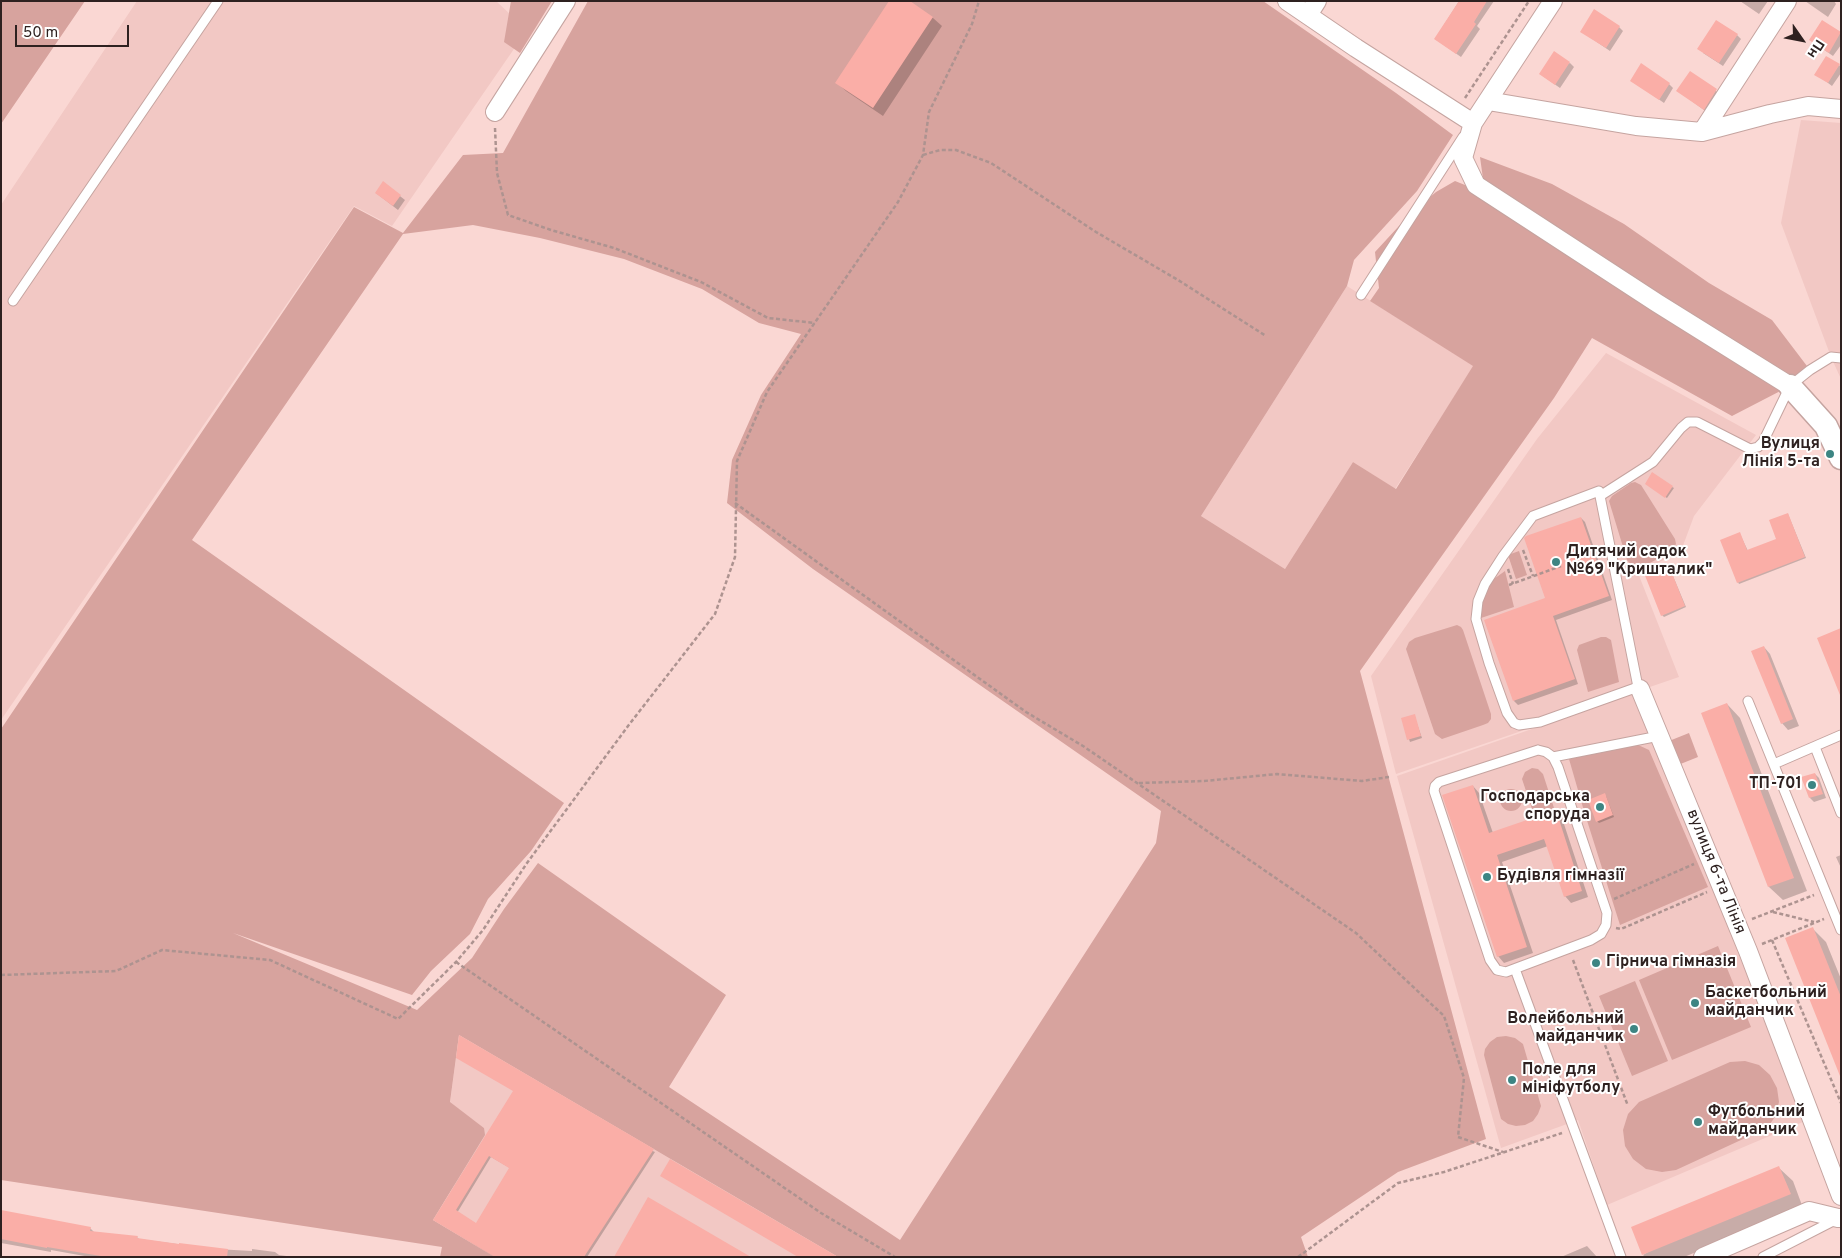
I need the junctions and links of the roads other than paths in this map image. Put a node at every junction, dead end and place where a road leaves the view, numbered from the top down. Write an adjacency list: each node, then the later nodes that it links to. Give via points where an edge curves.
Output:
1 (218, 1): 13 (lane)
2 (566, 1): 9 (street)
3 (1287, 1): 6 (street)
4 (1553, 1): 7 (street)
5 (1787, 1): 11 (street)
6 (1313, 8): 10 (street, via 1356,48)
7 (1488, 101): 10 (street); 11 (street, via 1636,126)
8 (1841, 108): 11 (street, via 1808,106)
9 (495, 112)
10 (1473, 123): 12 (lane); 15 (street, via 1463,158 1476,185)
11 (1702, 132)
12 (1361, 295)
13 (13, 300)
14 (1841, 358): 15 (lane, via 1831,357)
15 (1790, 386): 16 (street, via 1826,426); 17 (lane, via 1758,448 1750,449 1697,422 1688,422 1653,462)
16 (1841, 458)
17 (1600, 496): 18 (lane); 18 (lane, via 1599,491 1533,516 1480,594 1476,614 1478,624 1504,706 1514,723 1540,722)
18 (1639, 688): 20 (street, вулиця 6-та Лінія)
19 (1748, 701): 24 (lane)
20 (1659, 736): 23 (lane); 28 (street, вулиця 6-та Лінія, via 1737,925)
21 (1841, 736): 22 (lane)
22 (1815, 747): 24 (lane); 25 (lane)
23 (1553, 757): 27 (lane, via 1607,913 1606,925 1601,934 1591,940); 27 (lane, via 1538,750 1435,786 1434,792 1490,960 1497,970)
24 (1774, 764): 26 (lane)
25 (1841, 813)
26 (1841, 930)
27 (1515, 969): 30 (lane)
28 (1841, 1196)
29 (1840, 1220): 31 (street, via 1809,1211); 32 (lane)
30 (1621, 1257)
31 (1703, 1257)
32 (1763, 1257)

